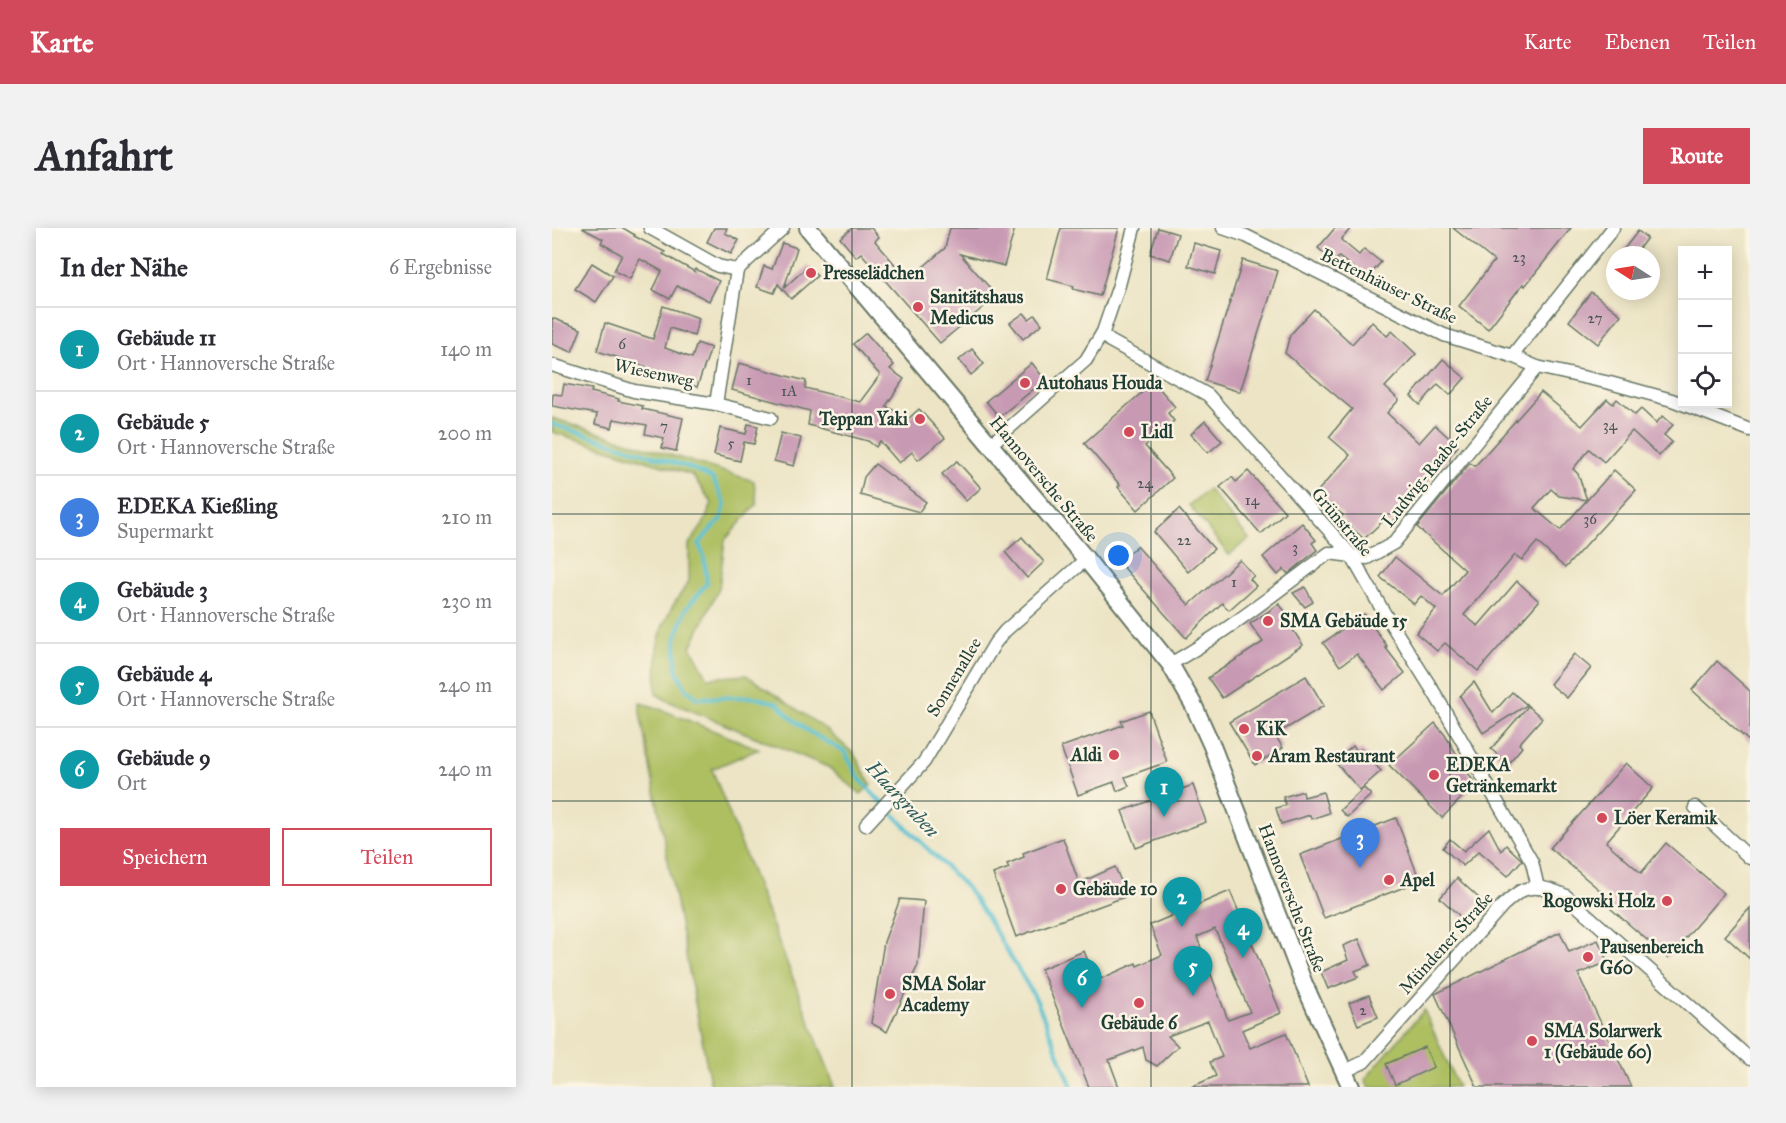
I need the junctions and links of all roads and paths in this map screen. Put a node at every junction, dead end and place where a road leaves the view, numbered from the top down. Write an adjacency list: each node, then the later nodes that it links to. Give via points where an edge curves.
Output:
1 (650, 228): 7 (street, via 718,266)
2 (783, 228): 7 (street)
3 (808, 228): 15 (main road, Hannoversche Straße)
4 (1134, 228): 8 (street)
5 (1223, 228): 9 (street, Bettenhäuser Straße, via 1444,335)
6 (1613, 228): 9 (street)
7 (737, 270): 12 (street, Wiesenweg)
8 (1102, 334): 15 (street, via 1086,360); 16 (street, Grünstraße, via 1208,395)
9 (1512, 356): 11 (street, Bettenhäuser Straße)
10 (552, 365): 12 (street, Wiesenweg, via 634,391)
11 (1537, 367): 14 (street, Bettenhäuser Straße, via 1672,400); 16 (street, Ludwig-Raabe-Straße, via 1394,543 1367,558)
12 (716, 404): 13 (street, Wiesenweg)
13 (771, 418)
14 (1750, 430)
15 (990, 445): 17 (main road, Hannoversche Straße)
16 (1351, 555): 18 (street, Ludwig-Raabe-Straße, via 1329,553); 22 (street, Grünstraße, via 1532,862)
17 (1086, 559): 18 (main road, Hannoversche Straße); 20 (street, Sonnenallee, via 995,643 924,762)
18 (1170, 664): 24 (main road, Hannoversche Straße, via 1212,746 1304,984)
19 (1695, 807): 21 (street)
20 (866, 825)
21 (1750, 858)
22 (1538, 888): 23 (street, via 1566,896); 24 (street, Mündener Straße, via 1523,890 1503,905)
23 (1750, 1059)
24 (1347, 1080)

